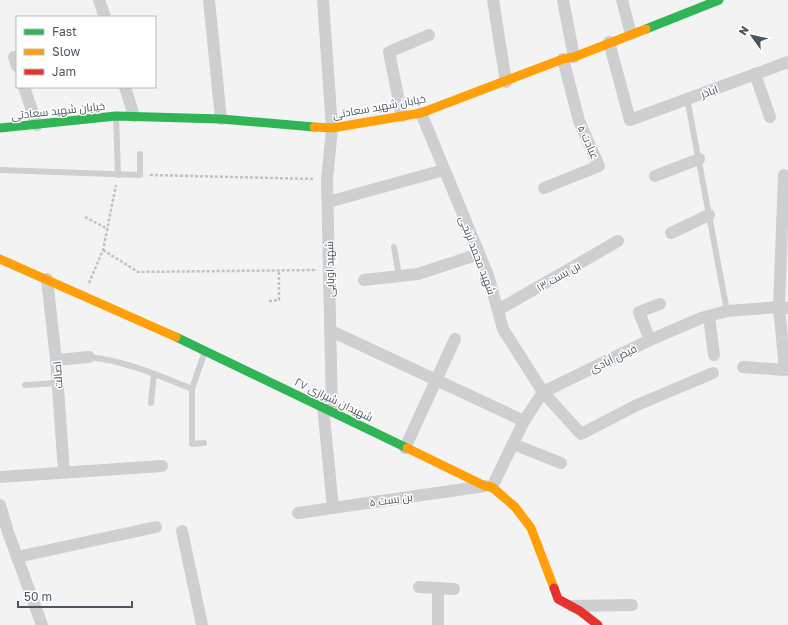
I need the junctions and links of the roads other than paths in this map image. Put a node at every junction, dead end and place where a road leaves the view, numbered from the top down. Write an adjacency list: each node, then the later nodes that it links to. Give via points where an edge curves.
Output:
1 (100, 0): 9 (street)
2 (209, 0): 25 (street)
3 (323, 0): 28 (street, شهید اوبایی)
4 (493, 0): 16 (street)
5 (563, 0): 13 (street)
6 (622, 0): 10 (street)
7 (719, 0): 8 (street, خیابان شهید سعادتی)
8 (693, 5): 10 (street, خیابان شهید سعادتی)
9 (104, 16)
10 (632, 34): 12 (street, خیابان شهید سعادتی)
11 (429, 35): 23 (street, via 389,52)
12 (609, 42): 13 (street, خیابان شهید سعادتی); 19 (street, اباذر, via 630,120)
13 (568, 58): 16 (street, خیابان شهید سعادتی); 36 (street, عبادت ۵, via 580,121 600,166)
14 (788, 62): 15 (street, اباذر)
15 (755, 74): 19 (street, اباذر); 24 (street)
16 (506, 82): 20 (street, خیابان شهید سعادتی)
17 (24, 88): 26 (street)
18 (125, 88): 22 (street)
19 (687, 98): 30 (lane)
20 (421, 113): 23 (street, خیابان شهید سعادتی); 32 (street, شهید محمد ترنجی)
21 (116, 116): 22 (street, خیابان شهید سعادتی); 26 (street, خیابان شهید سعادتی); 33 (lane)
22 (134, 116): 25 (street, خیابان شهید سعادتی)
23 (402, 116): 28 (street, خیابان شهید سعادتی)
24 (770, 117)
25 (221, 119): 28 (street, خیابان شهید سعادتی)
26 (37, 125): 27 (street, خیابان شهید سعادتی)
27 (0, 128)
28 (332, 128): 37 (street, شهید اوبایی, via 327,180)
29 (140, 154): 33 (lane, via 140,175)
30 (698, 159): 35 (street); 38 (lane)
31 (0, 170): 33 (lane)
32 (444, 170): 37 (street); 43 (street, شهید محمد ترنجی)
33 (118, 175)
34 (784, 175): 42 (street)
35 (655, 176)
36 (544, 188)
37 (328, 202): 53 (street, شهید اوبایی)
38 (709, 215): 39 (street); 51 (lane)
39 (671, 233)
40 (618, 241): 50 (street, بن بست ۱۳)
41 (394, 247): 45 (lane)
42 (785, 249): 49 (street)
43 (479, 254): 45 (street, via 418,274); 50 (street, شهید محمد ترنجی)
44 (0, 259): 46 (street, شهیدان شیرازی ۲۷)
45 (399, 276): 47 (street)
46 (47, 279): 56 (street, شهیدان شیرازی ۲۷); 59 (street, اصالت)
47 (364, 280)
48 (660, 304): 55 (street, via 639,312)
49 (784, 307): 51 (street, فیض آبادی); 60 (street, via 785,370)
50 (498, 310): 67 (street, شهید محمد ترنجی, via 503,329)
51 (727, 311): 52 (street, فیض آبادی)
52 (709, 316): 55 (street, فیض آبادی); 57 (street)
53 (331, 331): 63 (street); 69 (street, شهید اوبایی)
54 (455, 340): 63 (street)
55 (650, 340): 67 (street, فیض آبادی)
56 (205, 350): 66 (lane); 69 (street, شهیدان شیرازی ۲۷)
57 (714, 355)
58 (89, 357): 59 (street); 62 (lane, via 140,368)
59 (56, 360): 64 (street, اصالت)
60 (743, 367)
61 (713, 373): 67 (street, شهید محمد ترنجی, via 637,405 581,434)
62 (154, 374): 66 (lane); 68 (lane)
63 (436, 380): 70 (street); 73 (street)
64 (57, 383): 65 (lane); 76 (street, اصالت)
65 (25, 385)
66 (192, 388): 71 (lane, via 192,444)
67 (543, 392): 70 (street)
68 (152, 403)
69 (327, 408): 73 (street, شهیدان شیرازی ۲۷); 80 (street, شهید اوبایی)
70 (524, 421): 72 (street)
71 (204, 443)
72 (513, 444): 74 (street); 78 (street)
73 (405, 448): 78 (street, شهیدان شیرازی ۲۷)
74 (561, 463)
75 (162, 466): 76 (street)
76 (64, 472): 77 (street)
77 (0, 476)
78 (488, 486): 80 (street, بن بست ۵); 89 (street, شهیدان شیرازی ۲۷, via 515,506 531,528 558,599)
79 (0, 505): 84 (street)
80 (333, 508): 81 (street, بن بست ۵)
81 (298, 513)
82 (156, 527): 84 (street)
83 (182, 531): 91 (street, via 188,571)
84 (17, 557): 90 (street)
85 (419, 587): 86 (street)
86 (438, 588): 87 (street); 92 (street)
87 (454, 589)
88 (632, 605): 89 (street)
89 (572, 606): 93 (street, شهیدان شیرازی ۲۷)
90 (42, 625)
91 (202, 625)
92 (438, 625)
93 (598, 625)

